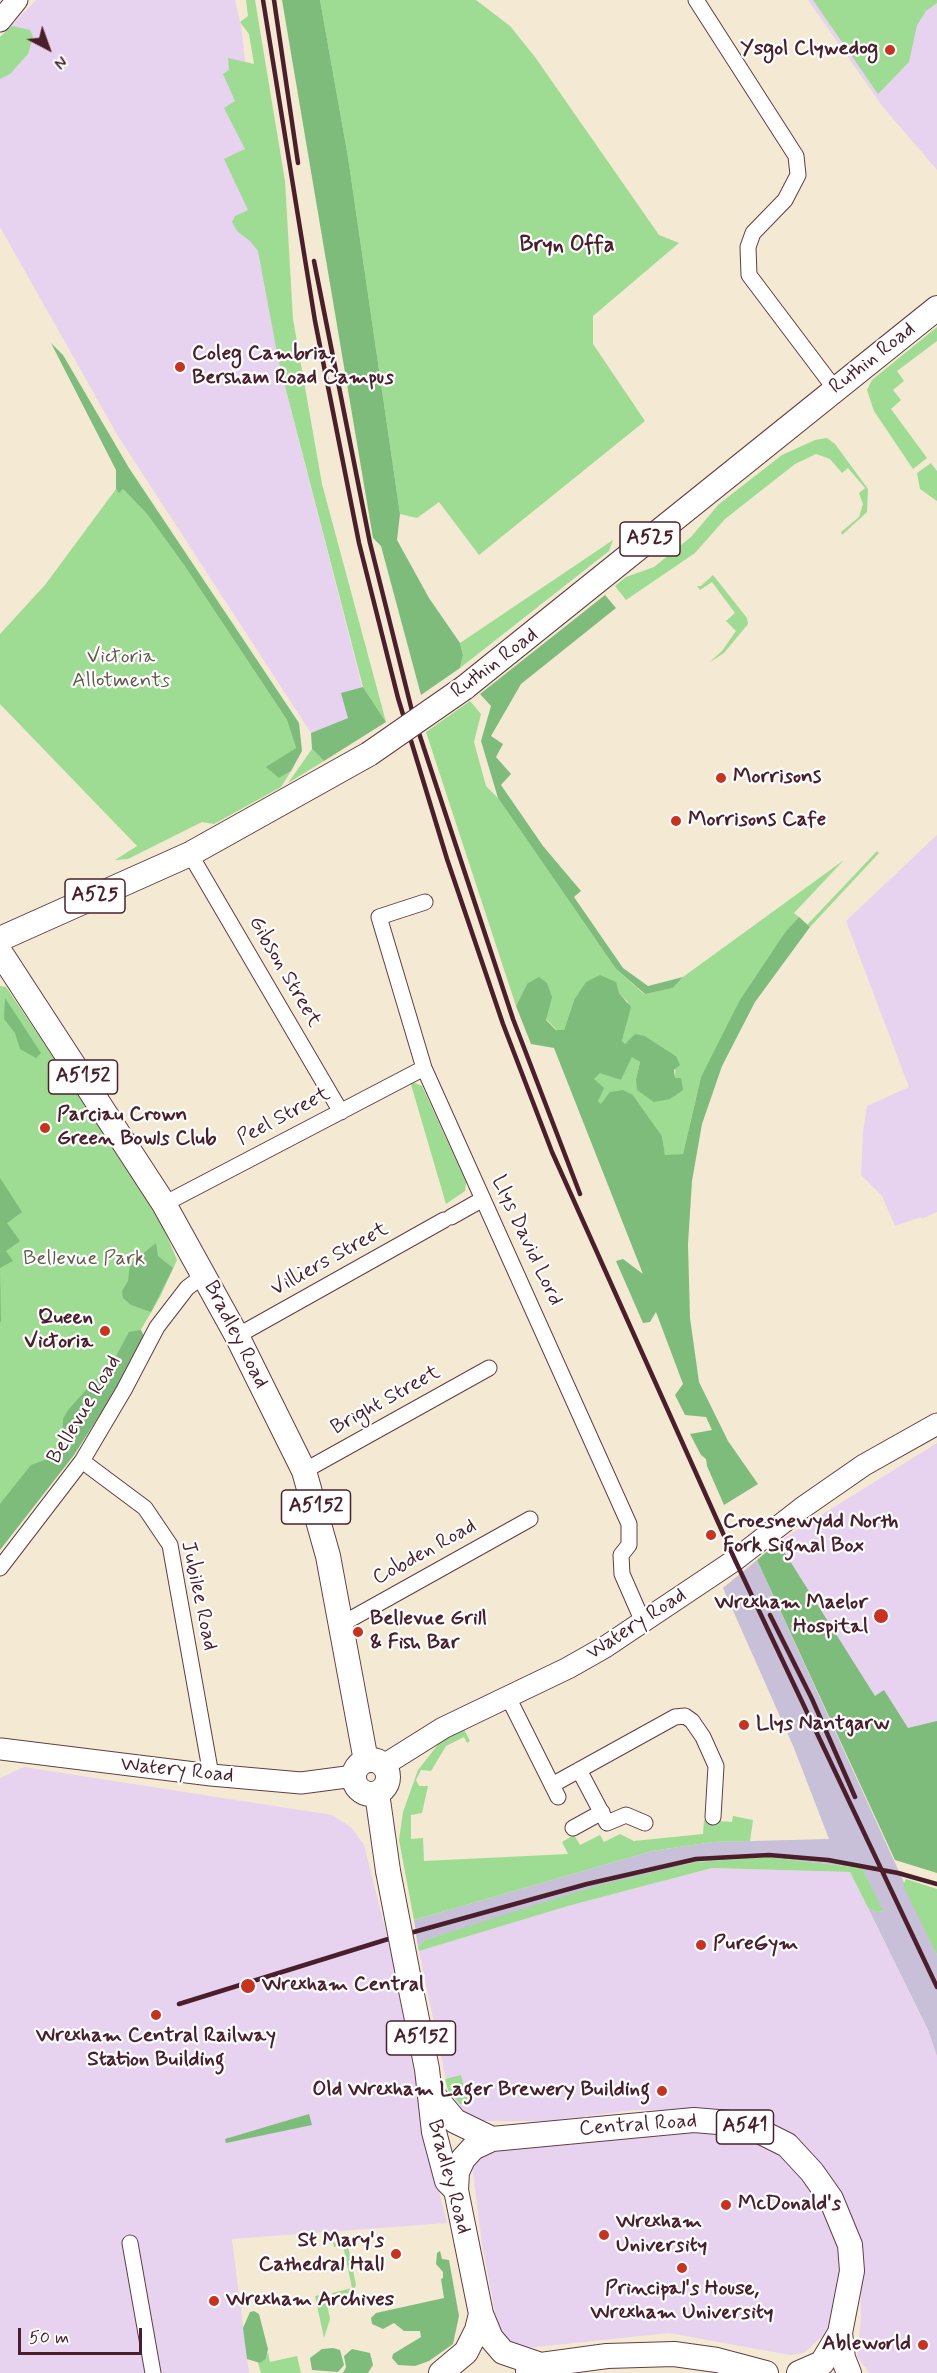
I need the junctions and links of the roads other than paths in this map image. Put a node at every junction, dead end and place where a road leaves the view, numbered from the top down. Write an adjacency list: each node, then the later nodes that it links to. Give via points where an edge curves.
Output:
1 (17, 0): 3 (street)
2 (696, 0): 5 (street, via 796,156 798,175 785,200 753,232 748,247 749,275)
3 (0, 21)
4 (937, 308): 5 (main road, Ruthin Road / A525)
5 (835, 389): 6 (main road, Ruthin Road / A525, bridge, via 465,688 369,754)
6 (190, 854): 8 (main road, Ruthin Road / A525); 11 (street, Gibson Street)
7 (425, 902): 10 (street, Llys David Lord, via 379,917)
8 (0, 939)
9 (0, 952): 13 (main road, Bradley Road / A5152)
10 (424, 1068): 11 (street, Peel Street); 12 (street, Llys David Lord)
11 (341, 1112): 13 (street, Peel Street)
12 (483, 1200): 15 (street, Villiers Street); 22 (street, Llys David Lord, via 629,1524 629,1545 621,1556 622,1574)
13 (164, 1204): 14 (main road, Bradley Road / A5152)
14 (204, 1275): 15 (main road, Bradley Road / A5152); 18 (street, Bellevue Road, via 187,1288 157,1327)
15 (237, 1336): 19 (main road, Bradley Road / A5152)
16 (489, 1368): 19 (street, Bright Street)
17 (937, 1424): 22 (street, Watery Road, via 864,1465)
18 (82, 1461): 21 (street, Bellevue Road); 29 (street, Jubilee Road, via 145,1508 170,1545)
19 (304, 1471): 23 (main road, Bradley Road / A5152, via 328,1556)
20 (530, 1519): 23 (street, Cobden Road)
21 (0, 1568)
22 (643, 1622): 24 (street, Watery Road, via 568,1668)
23 (340, 1625): 27 (main road, Bradley Road / A5152)
24 (508, 1697): 27 (street, Watery Road); 28 (street, via 555,1791)
25 (0, 1744): 26 (street)
26 (0, 1751): 29 (street, Watery Road)
27 (368, 1767): 29 (street, Watery Road, via 301,1783); 34 (main road, Bradley Road / A5152, bridge, via 361,1790 376,1793)
28 (579, 1770): 30 (street); 31 (street, via 675,1717 685,1716 703,1737 716,1766)
29 (212, 1775)
30 (602, 1812): 32 (street, via 607,1823 626,1815); 33 (street)
31 (713, 1817)
32 (645, 1823)
33 (573, 1828)
34 (430, 2091): 35 (main road, via 455,2121); 36 (main road, Bradley Road, via 440,2160 447,2181)
35 (492, 2139): 36 (main road, Central Road, via 473,2148 463,2159); 39 (main road, Central Road / A541, via 694,2120 730,2123 787,2145 831,2199 850,2245 852,2271)
36 (456, 2190): 38 (main road, Bradley Road)
37 (130, 2243): 41 (street)
38 (481, 2314): 40 (main road, Bradley Road, via 491,2338 503,2352); 42 (main road, via 466,2352)
39 (840, 2333): 44 (main road, Central Road / A541, via 822,2363); 45 (main road, Central Road / A541)
40 (536, 2370): 43 (main road, via 608,2356 674,2354)
41 (153, 2373)
42 (441, 2373)
43 (766, 2373)
44 (798, 2373)
45 (849, 2373)

